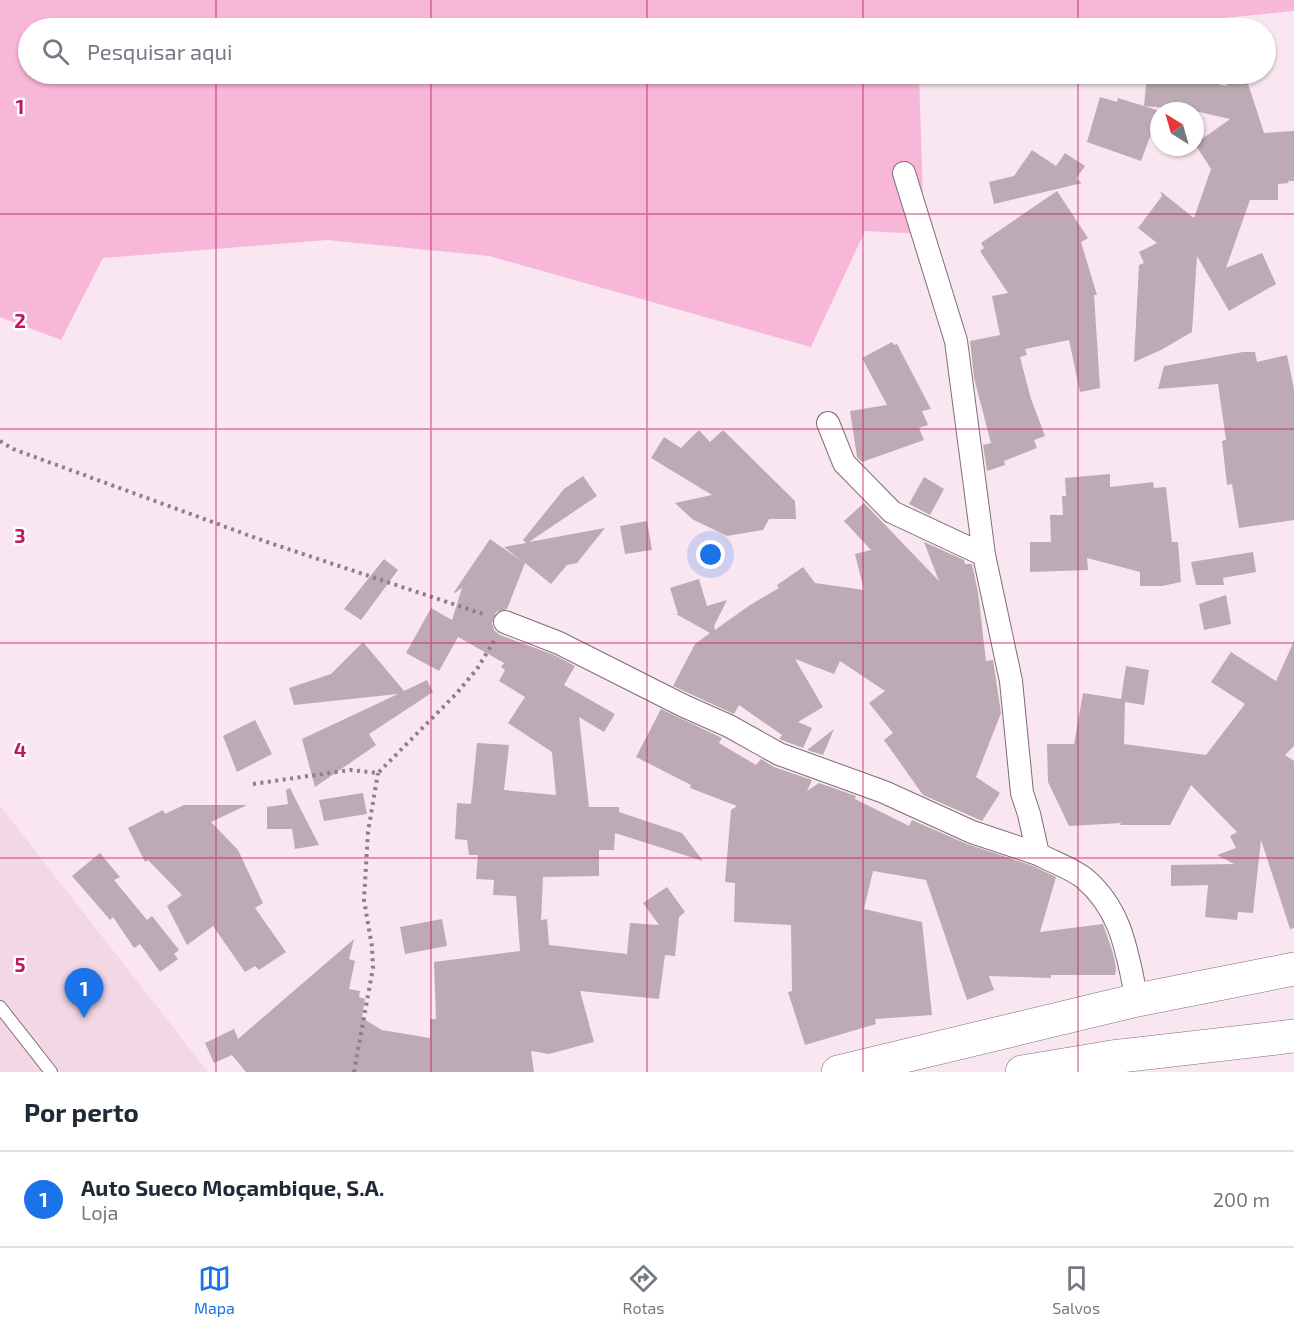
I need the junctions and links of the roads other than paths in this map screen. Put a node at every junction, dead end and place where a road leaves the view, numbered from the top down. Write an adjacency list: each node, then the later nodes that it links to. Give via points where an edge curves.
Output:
1 (904, 173): 3 (street, via 956,341)
2 (828, 423): 3 (street, via 844,463 892,512)
3 (984, 555): 5 (street, via 1011,681 1022,793)
4 (505, 622): 5 (street, via 559,643 779,754 884,792 972,832)
5 (1038, 854): 7 (street, via 1083,877 1108,904 1123,935)
6 (1294, 969): 7 (highway)
7 (1137, 1000): 11 (highway)
8 (0, 1007): 10 (lane)
9 (1294, 1036): 12 (highway, via 1112,1057)
10 (51, 1072)
11 (838, 1072)
12 (1022, 1072)

